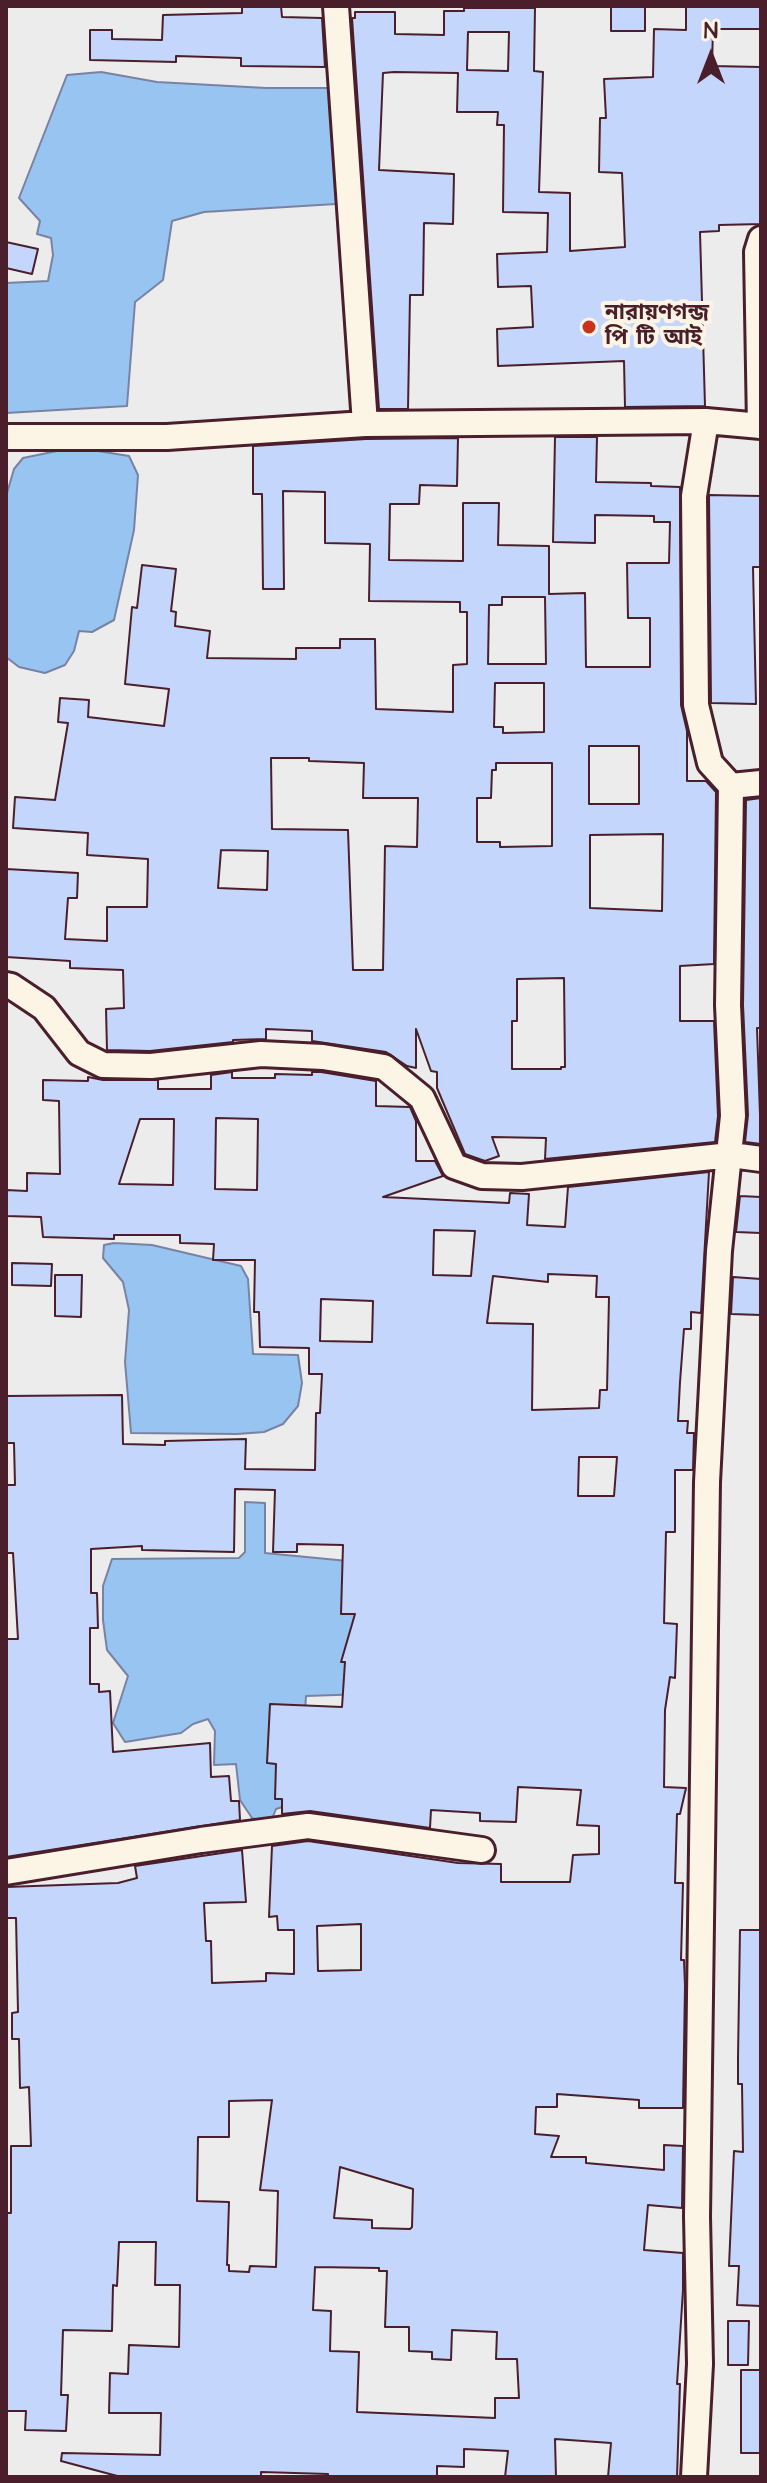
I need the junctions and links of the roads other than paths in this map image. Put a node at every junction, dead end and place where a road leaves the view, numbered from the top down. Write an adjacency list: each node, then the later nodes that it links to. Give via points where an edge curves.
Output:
1 (336, 6): 4 (street)
2 (761, 239): 5 (street)
3 (706, 421): 4 (street); 5 (street); 8 (street, via 694,496 696,705 710,763)
4 (365, 424): 6 (street, via 167,437)
5 (761, 426)
6 (6, 437)
7 (761, 783): 8 (street)
8 (731, 786): 10 (street)
9 (6, 985): 10 (street, via 44,1008 79,1053 103,1065 151,1066 261,1054 384,1067 422,1098 454,1166 482,1176 522,1177)
10 (731, 1155): 11 (street); 14 (street, via 719,1251 705,1573 700,2364)
11 (761, 1159)
12 (482, 1850): 13 (street, via 308,1826)
13 (6, 1872)
14 (694, 2477)

